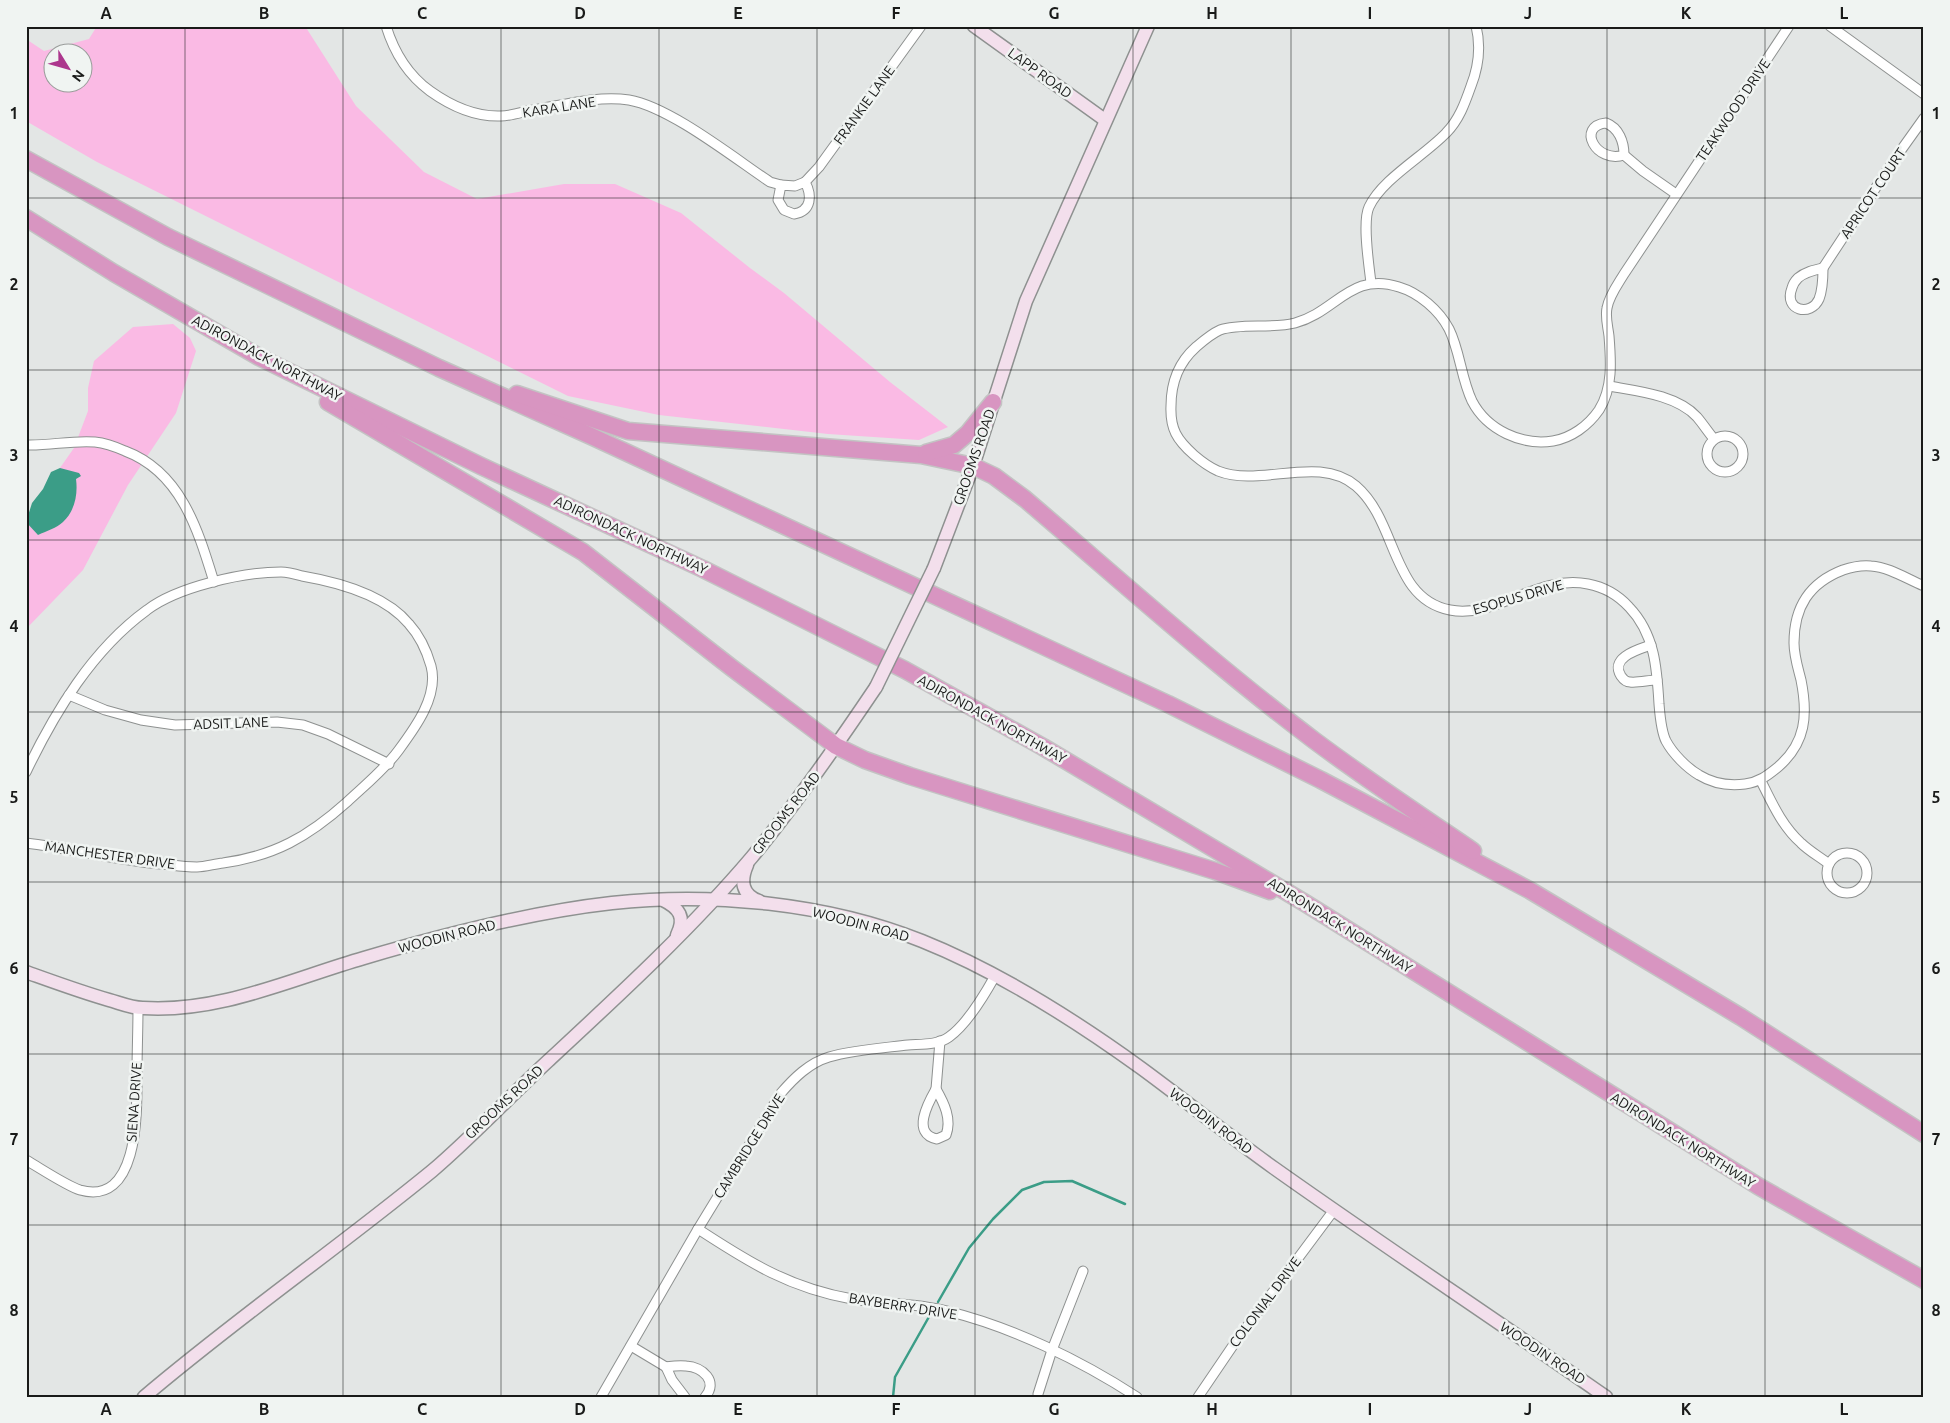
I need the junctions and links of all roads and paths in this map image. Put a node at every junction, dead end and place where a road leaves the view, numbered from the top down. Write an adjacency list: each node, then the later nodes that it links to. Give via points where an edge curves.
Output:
1 (386, 26): 14 (street, KARA LANE, via 396,52 409,72 454,106 501,116 593,100 629,100 671,117 770,182)
2 (921, 26): 13 (street, FRANKIE LANE)
3 (974, 26): 10 (street, LAPP ROAD)
4 (1148, 26): 10 (street, GROOMS ROAD)
5 (1476, 26): 18 (street, via 1478,63 1466,102 1456,121 1447,133 1395,176 1369,206 1367,239)
6 (1789, 26): 15 (street, TEAKWOOD DRIVE)
7 (1830, 26): 8 (street)
8 (1924, 94)
9 (1924, 118): 17 (street, APRICOT COURT)
10 (1105, 120): 22 (street, GROOMS ROAD, via 1026,301)
11 (1624, 155): 15 (street)
12 (26, 159): 20 (highway, via 168,237)
13 (805, 182): 14 (street, via 795,186); 14 (street, via 810,200 804,210 794,214 780,206)
14 (781, 185)
15 (1676, 194): 21 (street, via 1608,302)
16 (26, 218): 19 (highway, ADIRONDACK NORTHWAY)
17 (1823, 268): 17 (street, APRICOT COURT, via 1823,283 1817,303 1803,310 1795,307 1789,295 1794,282 1808,272)
18 (1371, 283): 21 (street, via 1401,288 1433,308 1449,330 1472,400 1485,418 1507,435 1536,442 1576,433 1600,408); 29 (street, ESOPUS DRIVE, via 1351,290 1307,319 1274,326 1232,328 1212,334 1179,366 1173,382 1171,415 1176,437 1205,464 1220,472 1248,476 1310,472 1331,474 1350,481 1368,496 1385,525 1402,572 1410,584 1438,607 1452,611 1477,611 1557,584 1588,584 1605,589 1622,600 1646,629)
19 (259, 357): 32 (highway, via 583,552); 43 (highway, ADIRONDACK NORTHWAY, via 481,466 703,569 905,670 1043,747)
20 (439, 368): 25 (highway, via 628,431); 39 (highway, via 1168,704 1321,780)
21 (1609, 386): 23 (street, via 1638,391 1689,410)
22 (993, 402): 25 (highway, via 954,445); 26 (street, GROOMS ROAD)
23 (1714, 439): 23 (street, via 1707,453 1709,463 1722,472 1737,468 1744,454 1741,444 1734,437 1718,436)
24 (26, 445): 27 (street, via 97,442 131,453 159,470 195,524)
25 (921, 454): 26 (highway)
26 (973, 466): 32 (street, GROOMS ROAD, bridge, via 934,568 876,686); 39 (highway, via 994,476 1025,499 1313,739 1370,782)
27 (214, 582): 31 (street, MANCHESTER DRIVE, via 186,590 148,609 93,663); 33 (street, MANCHESTER DRIVE, via 282,572 325,580 361,591 409,624 432,668 431,683 422,716)
28 (1924, 586): 35 (street, via 1874,565 1853,566 1826,576 1806,595 1796,619 1794,648 1805,719 1798,744 1786,760)
29 (1652, 645): 30 (street, ESOPUS DRIVE); 30 (street, via 1629,653 1623,658 1619,671 1624,680 1630,682)
30 (1658, 680): 35 (street, ESOPUS DRIVE, via 1660,719 1666,742 1688,768 1708,781 1731,785)
31 (69, 695): 33 (street, ADSIT LANE, via 105,710 175,725 277,722 303,725); 34 (street, MANCHESTER DRIVE)
32 (836, 746): 37 (street, GROOMS ROAD, via 786,816); 43 (highway, via 910,776 1215,870)
33 (389, 764): 36 (street, MANCHESTER DRIVE, via 332,816 301,838 248,860 196,867 177,866)
34 (26, 772)
35 (1761, 781): 38 (street, via 1787,828 1801,844)
36 (26, 843)
37 (750, 859): 40 (street, GROOMS ROAD); 42 (street, via 744,871 743,885 747,895)
38 (1829, 864): 38 (street, via 1840,854 1855,854 1867,869 1864,883 1852,892 1837,890 1828,879)
39 (1531, 891): 50 (highway, via 1741,1016)
40 (713, 899): 41 (street, WOODIN ROAD); 42 (street, WOODIN ROAD); 44 (street, GROOMS ROAD)
41 (663, 900): 44 (street, via 680,914 682,926); 47 (street, WOODIN ROAD, via 607,904 504,922 365,958 233,999 197,1006)
42 (761, 902): 46 (street, WOODIN ROAD, via 890,929)
43 (1304, 903): 55 (highway, ADIRONDACK NORTHWAY, via 1758,1186)
44 (677, 936): 60 (street, GROOMS ROAD, via 604,1010 434,1168)
45 (26, 972): 47 (street, WOODIN ROAD)
46 (995, 976): 48 (street, via 983,997 959,1026); 52 (street, WOODIN ROAD, via 1139,1066)
47 (138, 1008): 51 (street, SIENA DRIVE, via 135,1131 129,1160 118,1180 103,1190 79,1190)
48 (940, 1041): 49 (street); 53 (street, CAMBRIDGE DRIVE, via 829,1057 803,1071 781,1094)
49 (936, 1089): 49 (street, via 945,1106 948,1129 946,1135 937,1139 924,1132 923,1124 927,1105)
50 (1924, 1134)
51 (26, 1160)
52 (1334, 1210): 65 (street, COLONIAL DRIVE); 66 (street, WOODIN ROAD)
53 (698, 1229): 56 (street, CAMBRIDGE DRIVE); 57 (street, BAYBERRY DRIVE, via 750,1263 803,1287 853,1299 946,1310 993,1325)
54 (1083, 1271): 57 (street)
55 (1924, 1280)
56 (631, 1346): 58 (street); 61 (street, CAMBRIDGE DRIVE)
57 (1052, 1350): 59 (street); 64 (street, BAYBERRY DRIVE)
58 (666, 1367): 62 (street); 63 (street, via 686,1366 701,1370 710,1382)
59 (1038, 1394)
60 (144, 1397)
61 (601, 1397)
62 (685, 1397)
63 (705, 1397)
64 (1136, 1397)
65 (1198, 1397)
66 (1606, 1397)

